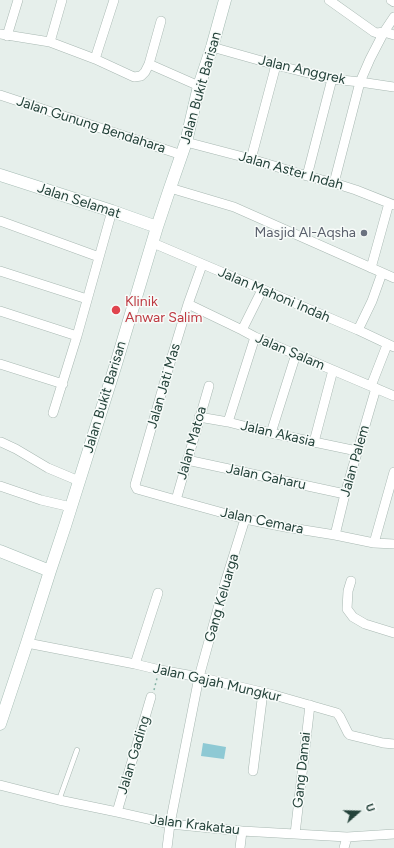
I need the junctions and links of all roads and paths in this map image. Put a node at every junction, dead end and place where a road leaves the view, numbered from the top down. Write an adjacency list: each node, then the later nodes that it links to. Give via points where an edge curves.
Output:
1 (18, 0): 11 (street)
2 (62, 0): 13 (street)
3 (114, 0): 15 (street)
4 (225, 0): 14 (main road, Jalan Bukit Barisan)
5 (329, 0): 10 (street, via 374,32)
6 (391, 0): 7 (street)
7 (394, 2)
8 (394, 17): 10 (street)
9 (161, 21): 16 (street)
10 (384, 32): 12 (street); 19 (street)
11 (4, 35): 13 (street)
12 (394, 35)
13 (50, 42): 15 (street)
14 (212, 47): 17 (street, Jalan Anggrek); 20 (main road, Jalan Bukit Barisan)
15 (95, 59): 16 (street, via 134,77 141,76)
16 (149, 64): 20 (street)
17 (276, 65): 18 (street, Jalan Anggrek); 25 (street)
18 (332, 79): 19 (street, Jalan Anggrek); 27 (street)
19 (360, 82): 21 (street, Jalan Anggrek); 28 (street)
20 (199, 86): 23 (main road, Jalan Bukit Barisan)
21 (394, 87)
22 (0, 95): 24 (street, Jalan Gunung Bendahara)
23 (186, 142): 24 (main road, Jalan Bukit Barisan); 25 (street, Jalan Aster Indah)
24 (182, 154): 29 (main road, Jalan Bukit Barisan)
25 (251, 159): 27 (street, Jalan Aster Indah)
26 (0, 175): 31 (main road, Jalan Selamat)
27 (307, 176): 28 (street, Jalan Aster Indah)
28 (334, 183): 30 (street, Jalan Aster Indah)
29 (170, 188): 33 (main road, Jalan Bukit Barisan); 37 (street, via 234,206)
30 (392, 204): 37 (street)
31 (112, 211): 33 (main road, Jalan Selamat); 35 (street)
32 (0, 221): 35 (street)
33 (157, 227): 34 (main road, Jalan Bukit Barisan)
34 (153, 243): 36 (street, Jalan Mahoni Indah); 66 (main road, Jalan Bukit Barisan)
35 (98, 257): 42 (street)
36 (202, 264): 41 (street, Jalan Mahoni Indah); 43 (street, Jalan Jati Mas)
37 (371, 268): 39 (street)
38 (0, 271): 42 (street)
39 (382, 273): 40 (street); 46 (street)
40 (394, 278)
41 (262, 290): 45 (street); 46 (street, Jalan Mahoni Indah)
42 (87, 299): 47 (street)
43 (188, 304): 45 (street, Jalan Salam); 67 (street, Jalan Jati Mas)
44 (0, 311): 47 (street)
45 (242, 330): 48 (street, Jalan Salam)
46 (358, 330): 49 (street, Jalan Mahoni Indah)
47 (77, 336): 53 (street)
48 (255, 337): 50 (street, Jalan Salam); 59 (street)
49 (391, 346): 55 (street, Jalan Palem)
50 (296, 354): 52 (street, Jalan Salam); 60 (street)
51 (0, 364): 53 (street)
52 (332, 370): 55 (street, Jalan Salam); 62 (street)
53 (63, 384): 57 (street)
54 (209, 386): 58 (street, Jalan Matoa)
55 (374, 387): 56 (street, Jalan Salam); 63 (street, Jalan Palem)
56 (394, 396)
57 (53, 413)
58 (200, 417): 59 (street, Jalan Akasia); 64 (street, Jalan Matoa)
59 (228, 422): 60 (street, Jalan Akasia)
60 (271, 433): 62 (street, Jalan Akasia)
61 (1, 442): 66 (street, via 48,468)
62 (314, 442): 63 (street, Jalan Akasia)
63 (357, 451): 69 (street, Jalan Palem)
64 (187, 460): 69 (street, Jalan Gaharu); 70 (street, Jalan Matoa)
65 (394, 472): 74 (street)
66 (79, 481): 71 (main road, Jalan Bukit Barisan)
67 (135, 485): 70 (street, Jalan Cemara, via 137,489)
68 (0, 486): 71 (street)
69 (345, 494): 73 (street, Jalan Palem)
70 (176, 500): 72 (street, Jalan Cemara)
71 (71, 507): 77 (main road, Jalan Bukit Barisan)
72 (245, 518): 73 (street, Jalan Cemara); 84 (street, Gang Keluarga)
73 (335, 535): 74 (street, Jalan Cemara)
74 (374, 543): 75 (street, Jalan Cemara)
75 (394, 544)
76 (0, 551): 77 (main road)
77 (50, 571): 81 (main road, Jalan Bukit Barisan)
78 (351, 581): 80 (street, via 347,609 353,617 365,624)
79 (158, 593): 82 (street)
80 (394, 633)
81 (28, 643): 82 (street, Jalan Gajah Mungkur); 88 (main road, Jalan Bukit Barisan)
82 (134, 664): 83 (street, Jalan Gajah Mungkur)
83 (160, 670): 84 (street, Jalan Gajah Mungkur); 86 (path)
84 (199, 677): 85 (street, Jalan Gajah Mungkur); 95 (street, Gang Keluarga)
85 (263, 692): 87 (street, Jalan Gajah Mungkur); 91 (street)
86 (151, 697): 94 (street, Jalan Gading)
87 (310, 705): 89 (street, Jalan Gajah Mungkur, via 337,713 350,735); 97 (street, Gang Damai)
88 (0, 724)
89 (394, 744)
90 (77, 750): 93 (lane)
91 (253, 771)
92 (0, 785): 93 (street, Jalan Krakatau)
93 (59, 800): 94 (street, Jalan Krakatau)
94 (117, 812): 95 (street, Jalan Krakatau)
95 (170, 824): 96 (street, Jalan Krakatau); 100 (street, Gang Keluarga)
96 (242, 831): 97 (street, Jalan Krakatau); 101 (street)
97 (295, 834): 99 (street, Jalan Krakatau)
98 (394, 834): 99 (street, Jalan Krakatau)
99 (347, 837): 102 (street)
100 (167, 848)
101 (240, 848)
102 (344, 848)

